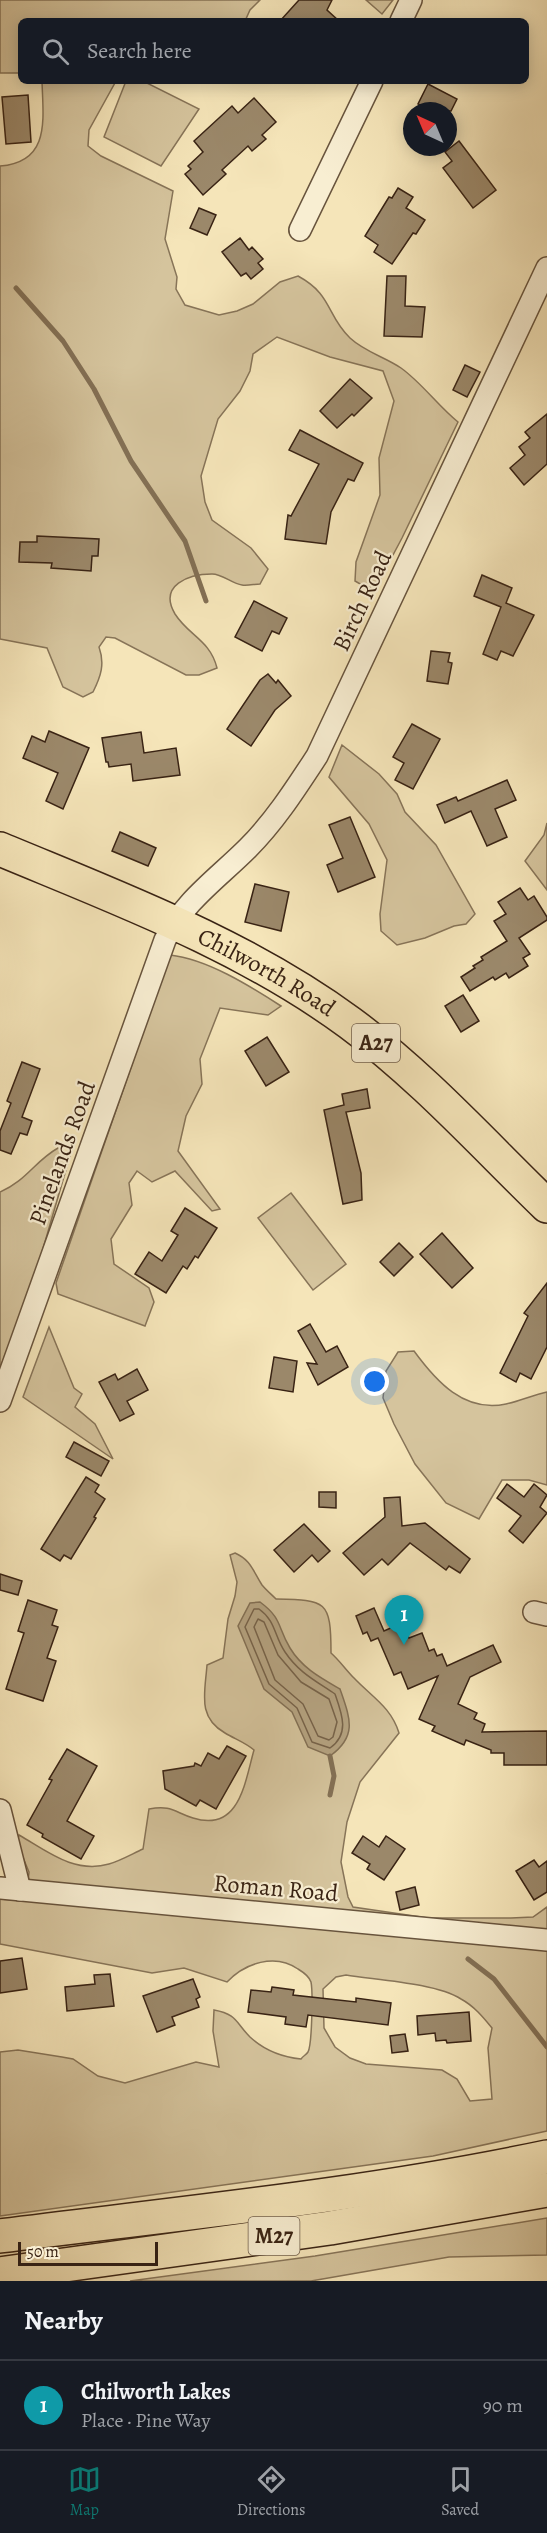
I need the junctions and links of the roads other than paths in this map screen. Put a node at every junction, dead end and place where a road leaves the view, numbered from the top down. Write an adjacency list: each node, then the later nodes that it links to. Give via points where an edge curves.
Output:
1 (411, 0): 2 (street)
2 (402, 18)
3 (371, 84): 4 (street)
4 (300, 230)
5 (547, 268): 7 (street, Birch Road, via 317,756 279,813)
6 (0, 849): 7 (main road, Chilworth Road / A27)
7 (174, 922): 8 (main road, Chilworth Road / A27, via 257,962 349,1022 433,1094); 9 (street, Pinelands Road)
8 (547, 1206)
9 (0, 1401)
10 (0, 1810): 11 (street)
11 (10, 1889): 12 (street, Roman Road)
12 (547, 1940)
13 (547, 2157): 15 (main road, M27, via 321,2196)
14 (547, 2190): 16 (main road, M27, via 330,2228)
15 (0, 2236)
16 (0, 2274)

